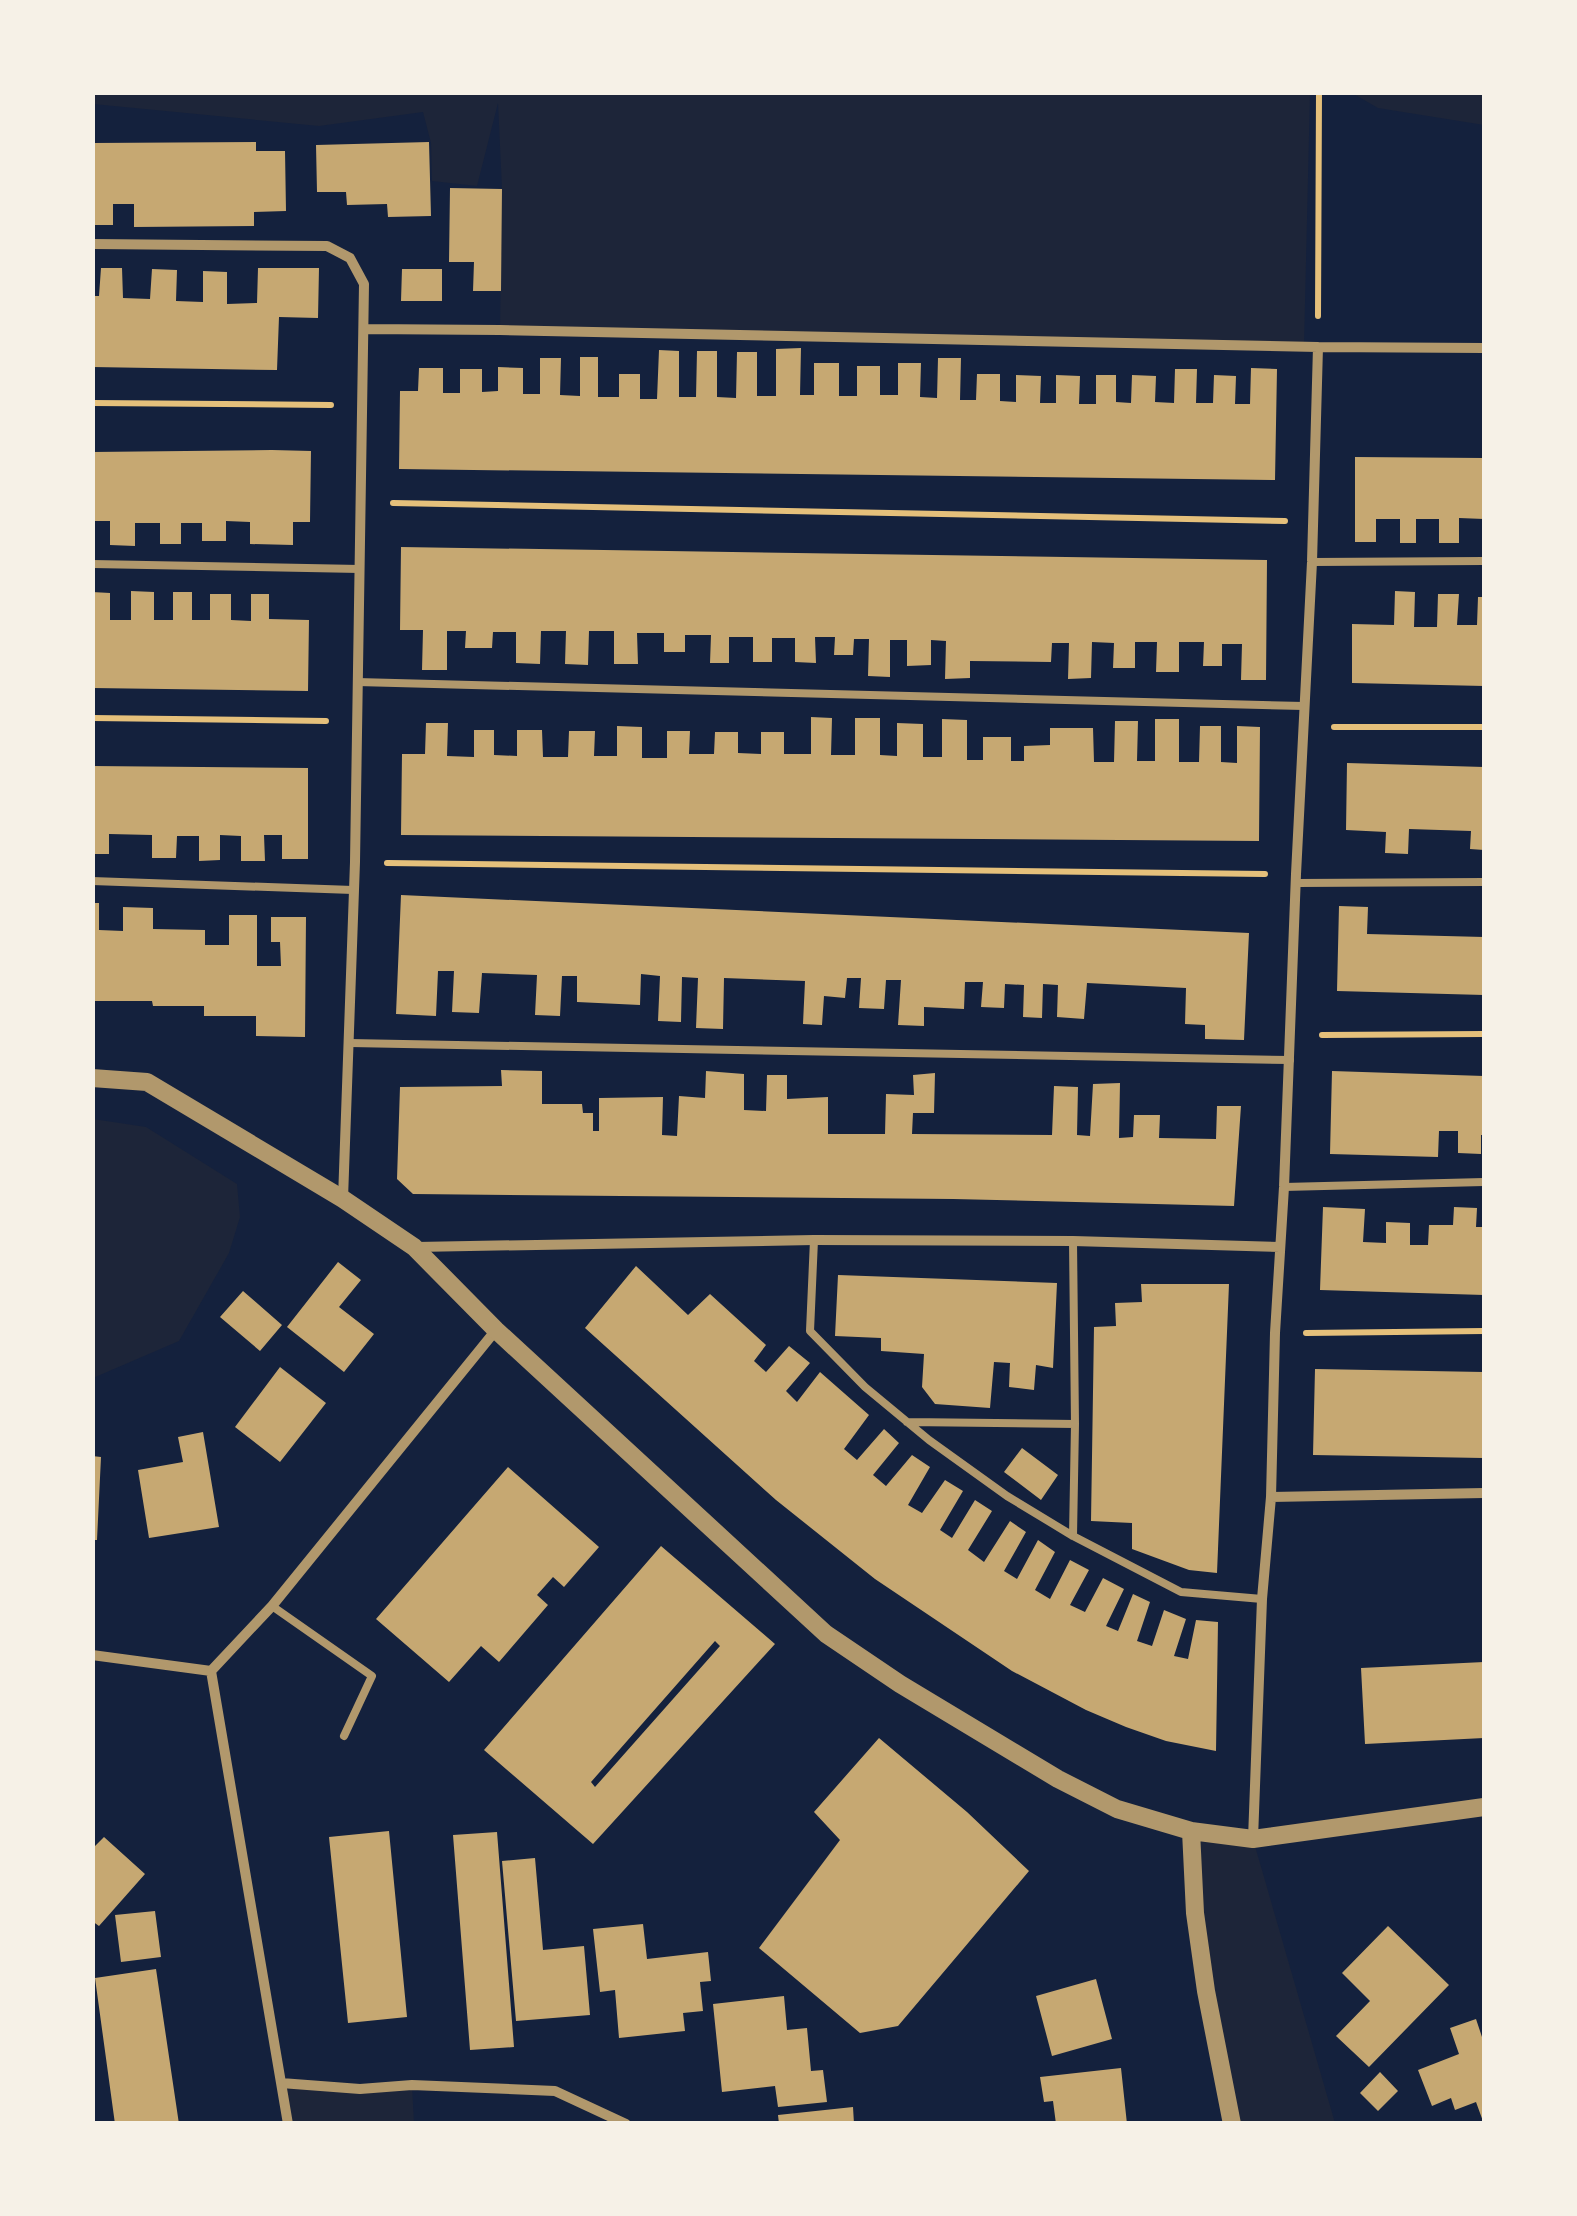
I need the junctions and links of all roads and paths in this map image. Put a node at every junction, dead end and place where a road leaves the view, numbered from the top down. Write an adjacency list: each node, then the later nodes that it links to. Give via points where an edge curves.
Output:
1 (1319, 92): 4 (path)
2 (92, 244): 3 (street, via 327,246 350,258 364,284)
3 (364, 329): 4 (street); 7 (street)
4 (1318, 347): 5 (street); 9 (street)
5 (1484, 348)
6 (92, 403): 7 (path)
7 (361, 405): 8 (street)
8 (362, 502): 9 (path); 13 (street)
9 (1313, 522): 11 (street)
10 (1484, 561): 11 (lane)
11 (1312, 562): 15 (street)
12 (92, 564): 13 (lane)
13 (360, 569): 14 (street)
14 (357, 682): 15 (lane); 17 (street)
15 (1304, 706): 19 (street)
16 (92, 718): 17 (path)
17 (357, 721): 20 (street)
18 (1484, 727): 19 (path)
19 (1303, 728): 21 (street)
20 (355, 862): 21 (path); 24 (street)
21 (1296, 879): 23 (lane); 26 (street)
22 (92, 881): 24 (lane)
23 (1484, 882)
24 (353, 890): 27 (street)
25 (1484, 1034): 26 (path)
26 (1291, 1035): 28 (street)
27 (350, 1042): 28 (lane); 32 (street)
28 (1290, 1060): 31 (street)
29 (92, 1078): 32 (street, via 147,1082)
30 (1484, 1182): 31 (lane)
31 (1284, 1187): 36 (street)
32 (343, 1199): 35 (street)
33 (814, 1240): 34 (street); 35 (street); 40 (lane, via 810,1331)
34 (1073, 1241): 36 (street); 41 (lane)
35 (414, 1247): 37 (street)
36 (1280, 1247): 39 (street)
37 (496, 1330): 46 (street); 51 (street, via 826,1634 1058,1779 1117,1809)
38 (1484, 1331): 39 (path)
39 (1275, 1333): 43 (street)
40 (907, 1422): 41 (lane); 44 (lane)
41 (1075, 1424): 44 (lane)
42 (1484, 1494): 43 (street)
43 (1271, 1496): 45 (street)
44 (1073, 1536): 45 (lane, via 1181,1592)
45 (1262, 1599): 52 (street)
46 (272, 1606): 48 (street); 49 (lane, via 372,1676)
47 (92, 1656): 48 (street)
48 (211, 1671): 53 (street)
49 (344, 1736)
50 (1484, 1806): 52 (street)
51 (1192, 1830): 52 (street); 56 (street, via 1195,1914)
52 (1253, 1838)
53 (282, 2083): 54 (street); 55 (street, via 555,2090)
54 (288, 2124)
55 (626, 2124)
56 (1232, 2124)

